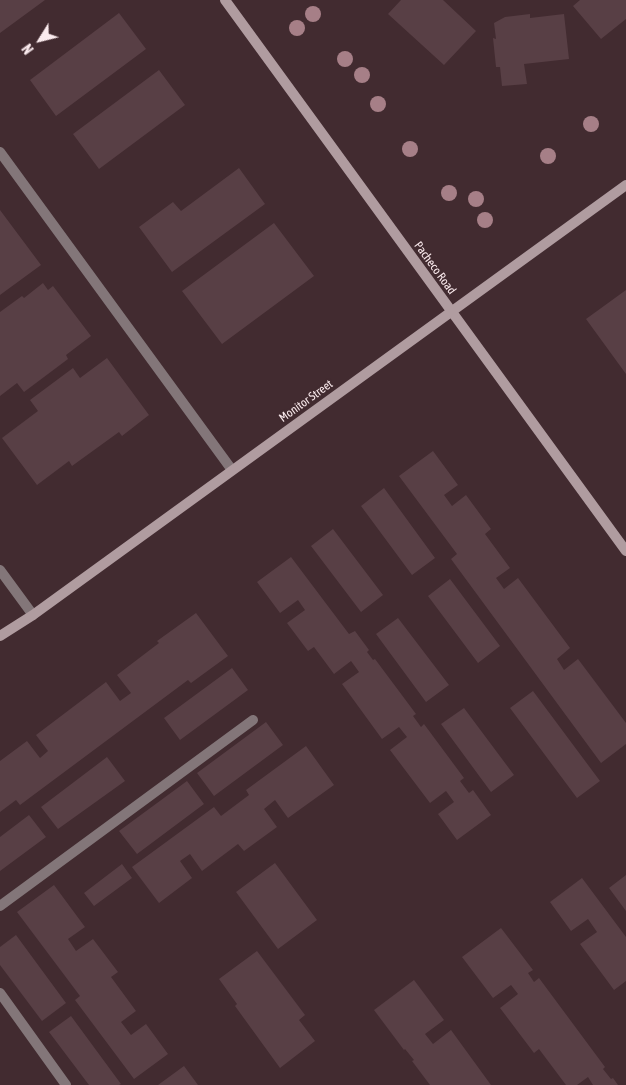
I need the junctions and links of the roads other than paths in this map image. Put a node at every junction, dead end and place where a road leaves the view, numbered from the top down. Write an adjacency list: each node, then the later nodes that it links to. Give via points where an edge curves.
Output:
1 (225, 0): 4 (street, Pacheco Road)
2 (0, 152): 5 (street)
3 (626, 184): 4 (street, Monitor Street)
4 (451, 311): 5 (street, Monitor Street); 6 (street, Pacheco Road)
5 (232, 470): 8 (street, Monitor Street)
6 (626, 551)
7 (0, 570): 8 (street)
8 (33, 614): 9 (street, Monitor Street)
9 (0, 636)
10 (254, 720): 11 (street)
11 (0, 906)
12 (0, 993): 13 (street)
13 (66, 1085)

